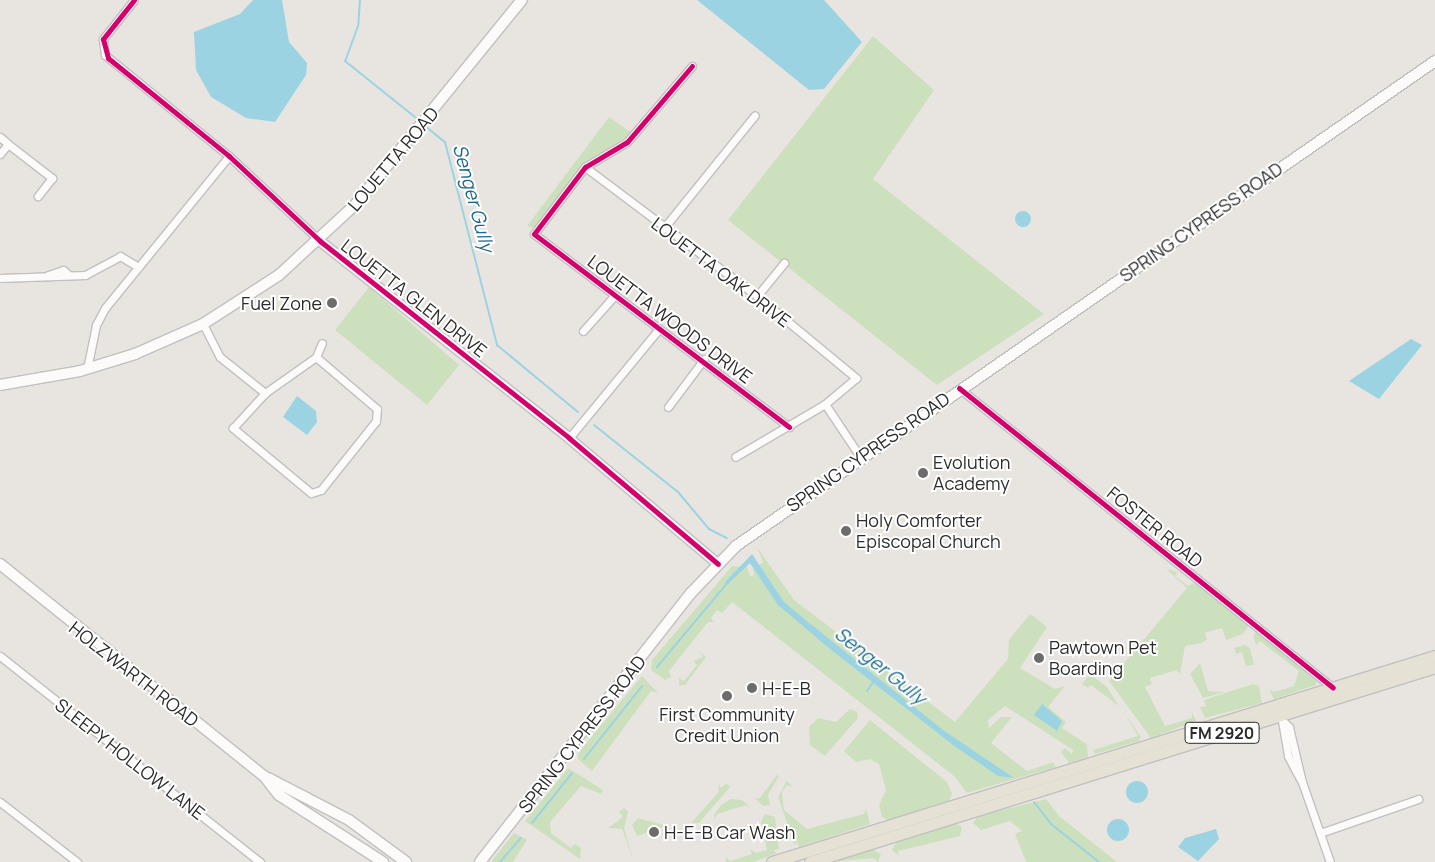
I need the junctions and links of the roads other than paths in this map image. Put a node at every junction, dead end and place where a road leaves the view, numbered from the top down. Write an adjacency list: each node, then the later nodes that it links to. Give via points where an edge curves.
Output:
1 (134, 0): 9 (street, LOUETTA GLEN DRIVE, via 102,47 108,58)
2 (522, 0): 13 (main road, LOUETTA ROAD, via 416,132)
3 (1435, 61): 28 (main road, SPRING CYPRESS ROAD)
4 (692, 66): 10 (street, via 627,142)
5 (755, 115): 12 (street)
6 (0, 137): 7 (street)
7 (8, 144): 8 (street); 11 (street, via 52,178)
8 (0, 154)
9 (229, 156): 13 (street, LOUETTA GLEN DRIVE); 15 (street)
10 (585, 167): 12 (street, LOUETTA OAK DRIVE); 17 (street, LOUETTA WOODS DRIVE, via 534,234)
11 (38, 196)
12 (663, 229): 18 (street, LOUETTA OAK DRIVE)
13 (320, 241): 19 (main road, LOUETTA ROAD, via 242,302); 34 (street, LOUETTA GLEN DRIVE)
14 (784, 264): 18 (street)
15 (138, 267): 16 (street, via 120,256 84,275); 25 (street, via 99,319)
16 (0, 278)
17 (614, 295): 20 (street, LOUETTA WOODS DRIVE); 21 (street)
18 (757, 296): 31 (street, LOUETTA OAK DRIVE, via 856,378)
19 (203, 324): 25 (main road, LOUETTA ROAD); 30 (street, via 220,357)
20 (658, 330): 24 (street, LOUETTA WOODS DRIVE); 34 (street)
21 (583, 331)
22 (322, 343): 23 (street)
23 (316, 357): 30 (street); 30 (street, via 377,409 370,428 321,490 310,493 233,428)
24 (704, 359): 32 (street); 33 (street, LOUETTA WOODS DRIVE)
25 (87, 369): 26 (main road, LOUETTA ROAD)
26 (23, 383): 27 (main road, LOUETTA ROAD); 29 (main road, LOUETTA ROAD)
27 (0, 385)
28 (959, 388): 36 (main road, SPRING CYPRESS ROAD); 42 (street, FOSTER ROAD)
29 (0, 392)
30 (265, 394)
31 (825, 404): 33 (street); 36 (street)
32 (668, 407)
33 (789, 427): 35 (street)
34 (569, 438): 37 (street, LOUETTA GLEN DRIVE)
35 (735, 457)
36 (860, 458): 37 (main road, SPRING CYPRESS ROAD, via 765,524)
37 (718, 564): 55 (main road, SPRING CYPRESS ROAD)
38 (1, 569): 44 (main road, HOLZWARTH ROAD)
39 (0, 656): 52 (street, SLEEPY HOLLOW LANE)
40 (1435, 656): 42 (main road, FM 2920 / FM 2920)
41 (1435, 667): 43 (main road, FM 2920 / FM 2920)
42 (1333, 688): 45 (main road, FM 2920 / FM 2920)
43 (1280, 718): 45 (main road, FM 2920 / FM 2920); 49 (street, via 1288,756 1302,782)
44 (264, 776): 53 (main road, HOLZWARTH ROAD, via 305,813); 54 (main road, HOLZWARTH ROAD, via 349,820)
45 (1057, 779): 48 (main road, FM 2920 / FM 2920)
46 (1418, 799): 49 (street)
47 (0, 802): 51 (street)
48 (985, 802): 50 (main road, FM 2920 / FM 2920); 57 (main road, FM 2920 / FM 2920)
49 (1320, 833): 58 (street)
50 (791, 859): 56 (main road, FM 2920 / FM 2920)
51 (77, 862)
52 (260, 862)
53 (383, 862)
54 (406, 862)
55 (480, 862)
56 (772, 862)
57 (810, 862)
58 (1330, 862)

